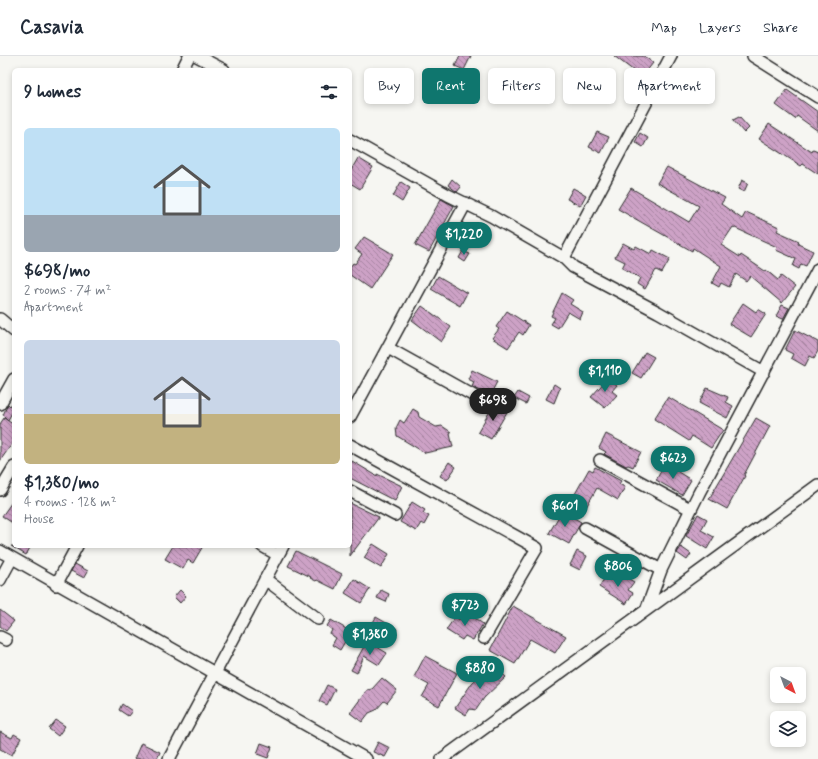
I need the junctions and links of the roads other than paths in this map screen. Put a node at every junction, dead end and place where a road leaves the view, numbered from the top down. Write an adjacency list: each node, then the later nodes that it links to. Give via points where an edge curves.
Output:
1 (189, 56): 5 (street)
2 (197, 56): 6 (street)
3 (671, 56): 10 (street)
4 (753, 56): 7 (street)
5 (183, 68)
6 (220, 68)
7 (818, 96)
8 (352, 141): 9 (street)
9 (466, 203): 10 (street); 14 (street)
10 (564, 258): 15 (street, via 573,267)
11 (818, 269): 15 (street)
12 (0, 319): 13 (street)
13 (12, 328)
14 (388, 348): 17 (street); 19 (street)
15 (764, 372): 26 (street)
16 (12, 383): 18 (street)
17 (483, 401)
18 (0, 404)
19 (352, 413)
20 (352, 446): 40 (street, via 537,548)
21 (600, 460): 26 (street)
22 (12, 470): 24 (street)
23 (818, 485): 38 (street)
24 (0, 490)
25 (352, 492): 27 (street)
26 (690, 509): 34 (street)
27 (395, 515)
28 (585, 528): 34 (street)
29 (76, 548): 37 (street)
30 (269, 548): 31 (street)
31 (280, 551): 35 (street)
32 (0, 552): 33 (street)
33 (12, 558): 36 (street); 37 (street)
34 (661, 570): 38 (street)
35 (265, 579): 39 (street); 41 (street)
36 (0, 580)
37 (56, 584): 41 (street)
38 (647, 608): 44 (street)
39 (318, 619)
40 (484, 638)
41 (216, 673): 42 (street); 43 (street)
42 (169, 759)
43 (366, 759)
44 (442, 759)

